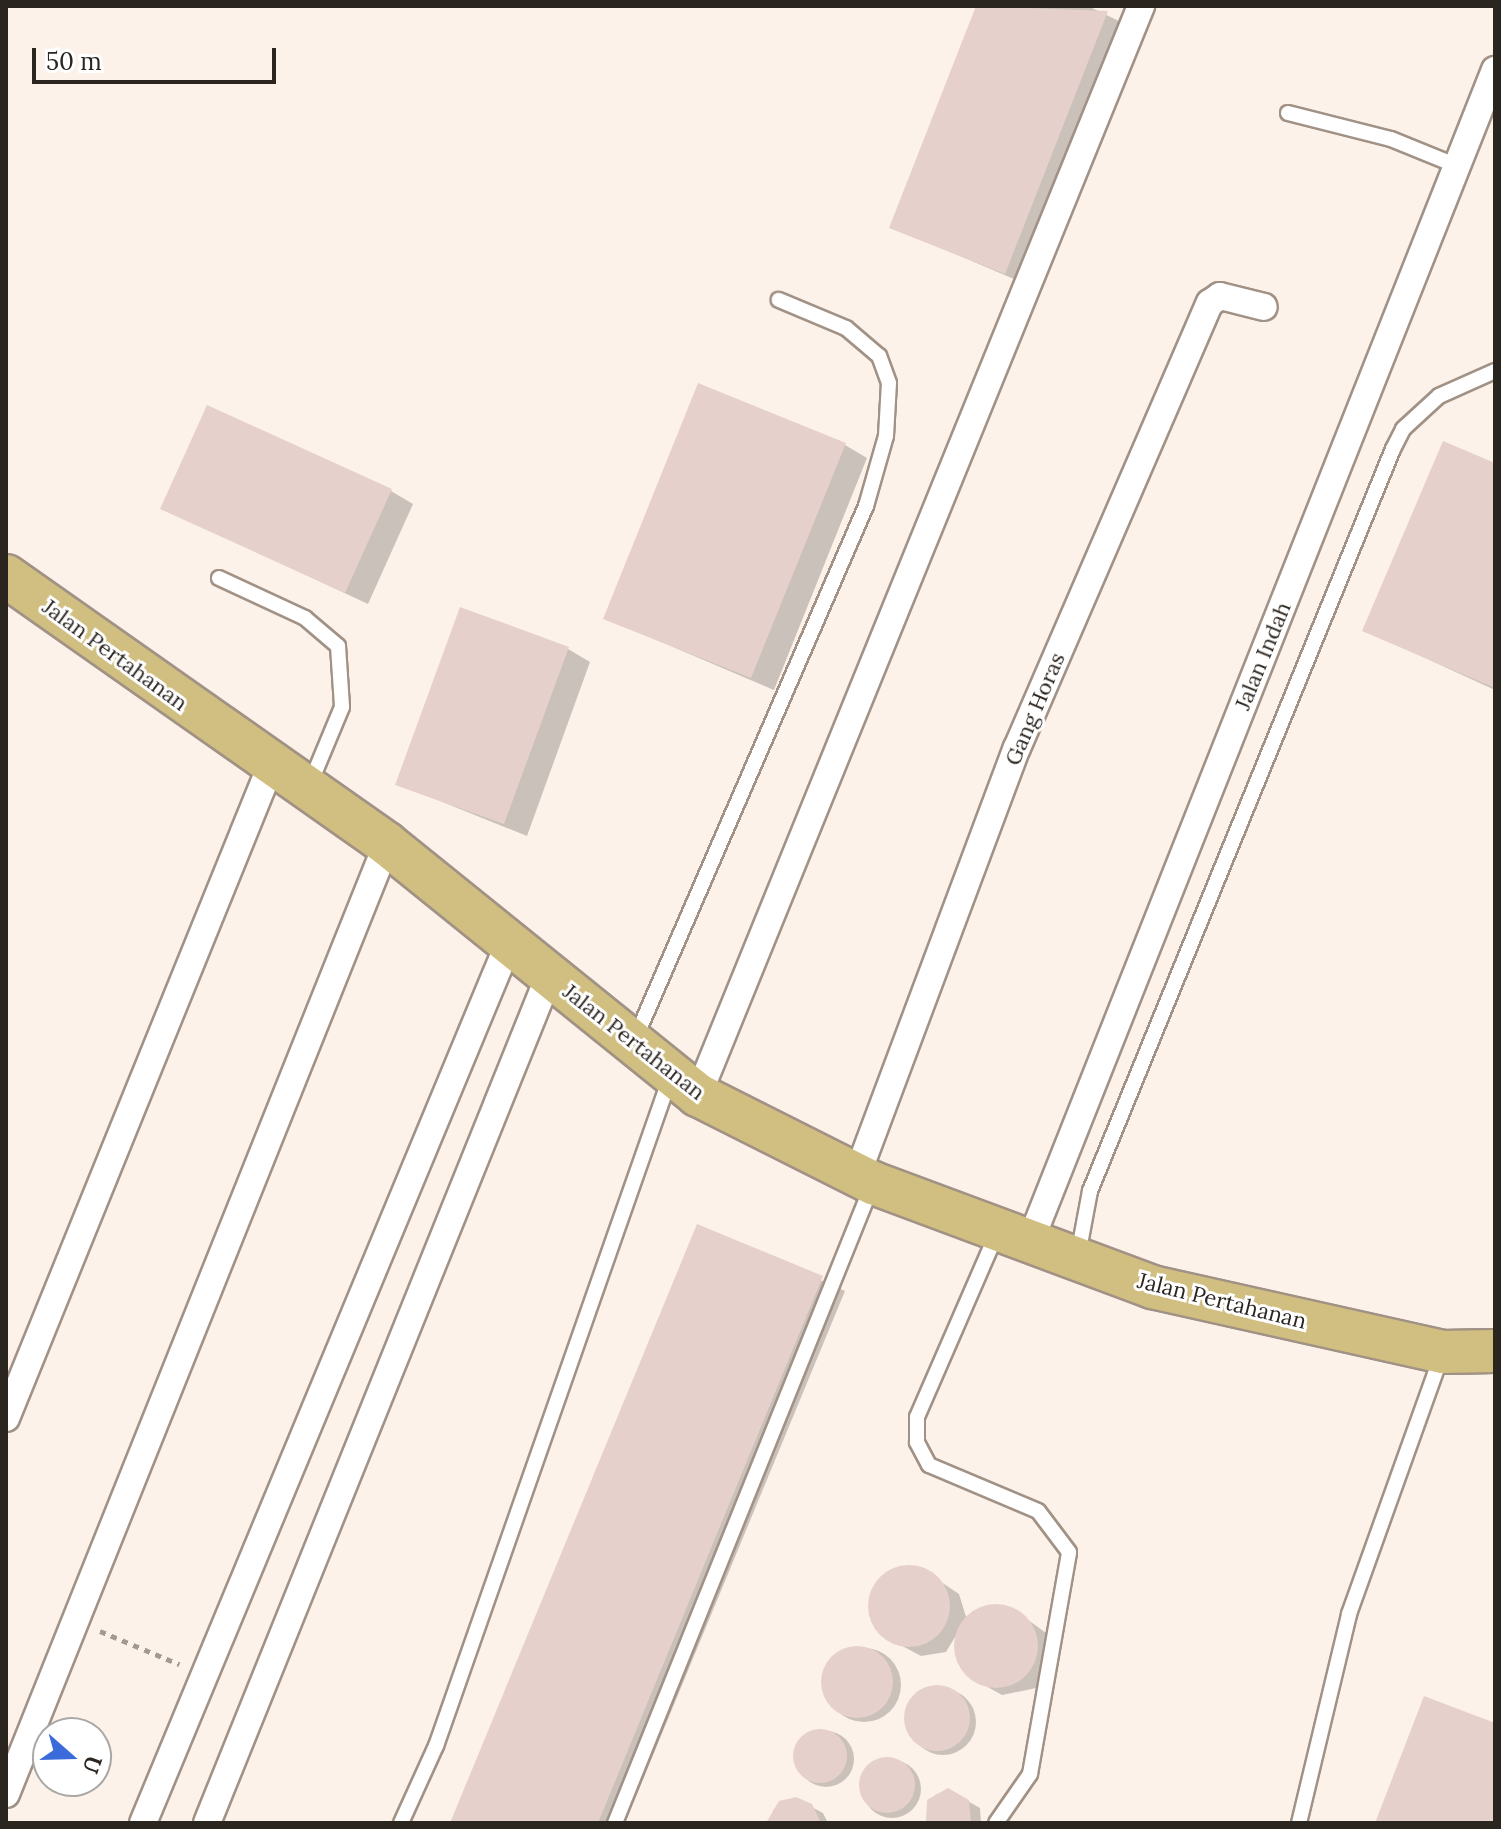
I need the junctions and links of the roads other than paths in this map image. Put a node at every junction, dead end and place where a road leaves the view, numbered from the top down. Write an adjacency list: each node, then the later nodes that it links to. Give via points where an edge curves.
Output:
1 (1141, 6): 16 (street)
2 (1495, 70): 4 (street, Jalan Indah)
3 (1288, 113): 4 (lane, via 1391,139)
4 (1457, 166): 18 (street, Jalan Indah)
5 (779, 300): 15 (lane, via 846,328 879,356 889,383 886,436 866,506)
6 (1264, 307): 17 (street, Gang Horas, via 1220,296 1210,303 1017,748)
7 (1495, 371): 19 (lane, via 1439,396 1403,429 1393,449 1090,1191)
8 (6, 576): 10 (main road, Jalan Pertahanan)
9 (219, 578): 11 (lane, via 305,618 338,646 342,707)
10 (270, 768): 11 (main road, Jalan Pertahanan); 22 (street)
11 (306, 791): 12 (main road, Jalan Pertahanan)
12 (387, 844): 13 (main road, Jalan Pertahanan); 23 (street)
13 (509, 943): 14 (main road, Jalan Pertahanan); 24 (street)
14 (549, 976): 15 (main road, Jalan Pertahanan); 25 (street)
15 (635, 1040): 16 (main road, Jalan Pertahanan)
16 (685, 1084): 17 (main road, Jalan Pertahanan); 26 (lane, via 436,1746)
17 (865, 1179): 18 (main road, Jalan Pertahanan); 27 (lane)
18 (1013, 1237): 19 (main road, Jalan Pertahanan); 28 (lane, via 917,1417 917,1442 929,1465 1038,1511 1069,1552 1030,1774)
19 (1078, 1259): 21 (main road, Jalan Pertahanan, via 1152,1287)
20 (1495, 1351): 21 (main road, Jalan Pertahanan)
21 (1442, 1352): 29 (lane, via 1349,1614)
22 (6, 1418)
23 (6, 1794)
24 (143, 1823)
25 (207, 1823)
26 (401, 1823)
27 (615, 1823)
28 (996, 1823)
29 (1299, 1823)

